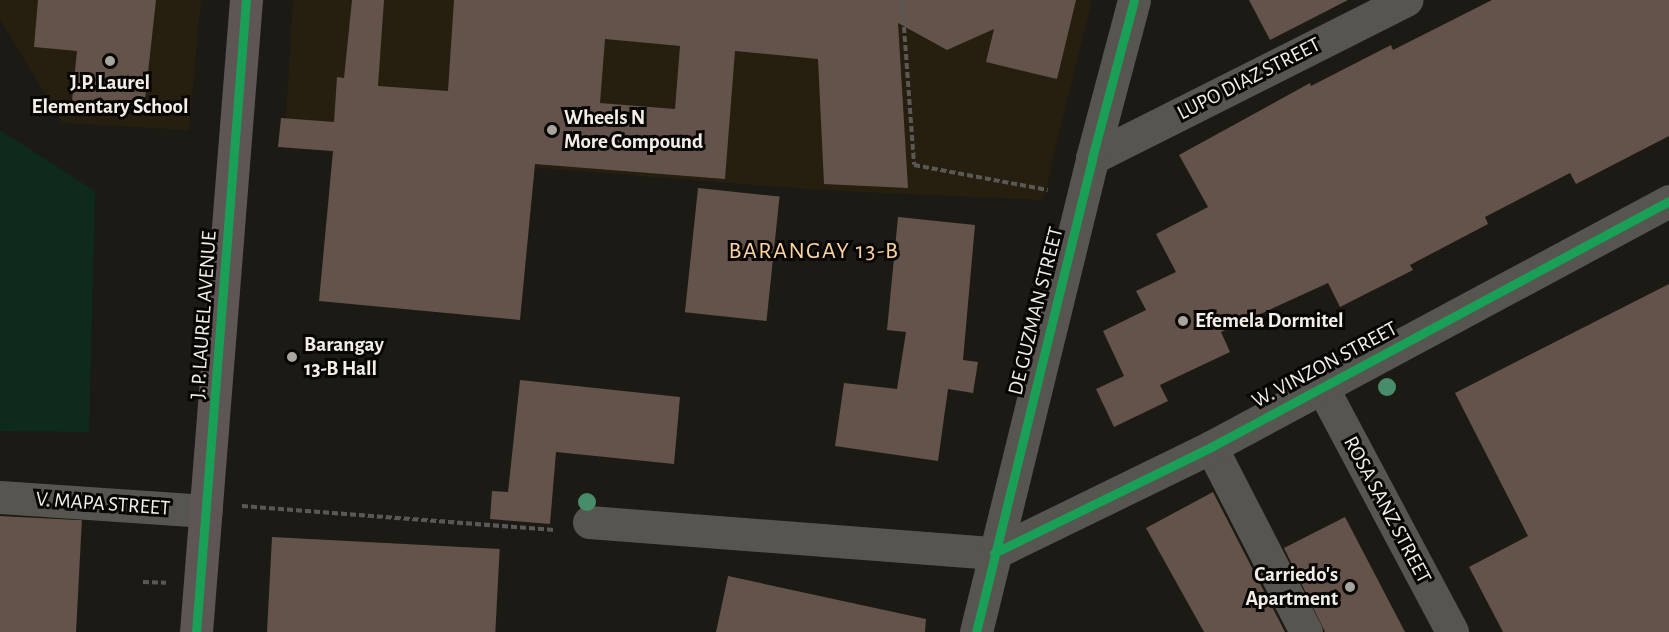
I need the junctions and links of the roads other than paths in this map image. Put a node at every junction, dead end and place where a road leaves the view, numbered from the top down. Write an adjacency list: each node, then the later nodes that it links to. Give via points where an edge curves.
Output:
1 (246, 0): 9 (main road, J. P. LAUREL AVENUE)
2 (1134, 0): 4 (street, DE GUZMAN STREET)
3 (1406, 0): 4 (street, LUPO DIAZ STREET)
4 (1092, 158): 11 (street, DE GUZMAN STREET)
5 (1669, 201): 6 (street, W. VINZON STREET)
6 (1322, 387): 7 (street, W. VINZON STREET); 15 (street, ROSA SANZ STREET)
7 (1211, 447): 11 (street, W. VINZON STREET); 14 (street)
8 (0, 497): 9 (street, V. MAPA STREET)
9 (207, 507): 12 (main road, J. P. LAUREL AVENUE)
10 (589, 522): 11 (street)
11 (994, 554): 13 (street, DE GUZMAN STREET)
12 (196, 632)
13 (976, 632)
14 (1306, 632)
15 (1452, 632)

